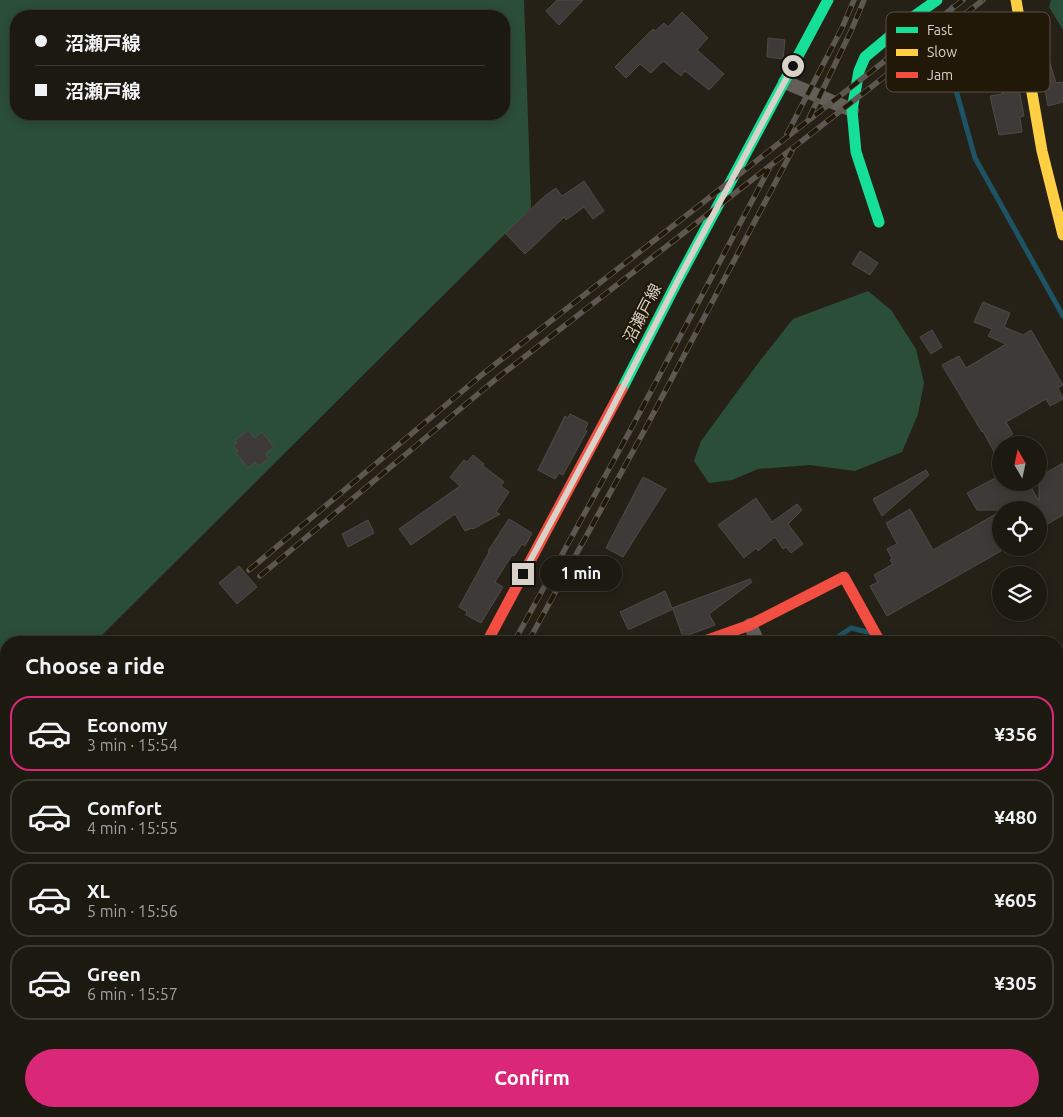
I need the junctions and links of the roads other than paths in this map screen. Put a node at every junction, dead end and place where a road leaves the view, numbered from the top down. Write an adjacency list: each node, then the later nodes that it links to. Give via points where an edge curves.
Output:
1 (828, 0): 5 (street, 沼瀬戸線)
2 (937, 0): 3 (street)
3 (921, 12)
4 (886, 40): 7 (street, via 865,57)
5 (785, 82): 7 (street); 11 (street, 沼瀬戸線)
6 (1032, 92): 9 (street, via 1042,151)
7 (852, 110): 8 (street, via 856,152)
8 (879, 222)
9 (1063, 235)
10 (750, 625): 12 (street); 13 (street); 14 (street, via 844,578)
11 (490, 636)
12 (719, 636)
13 (755, 636)
14 (877, 636)

